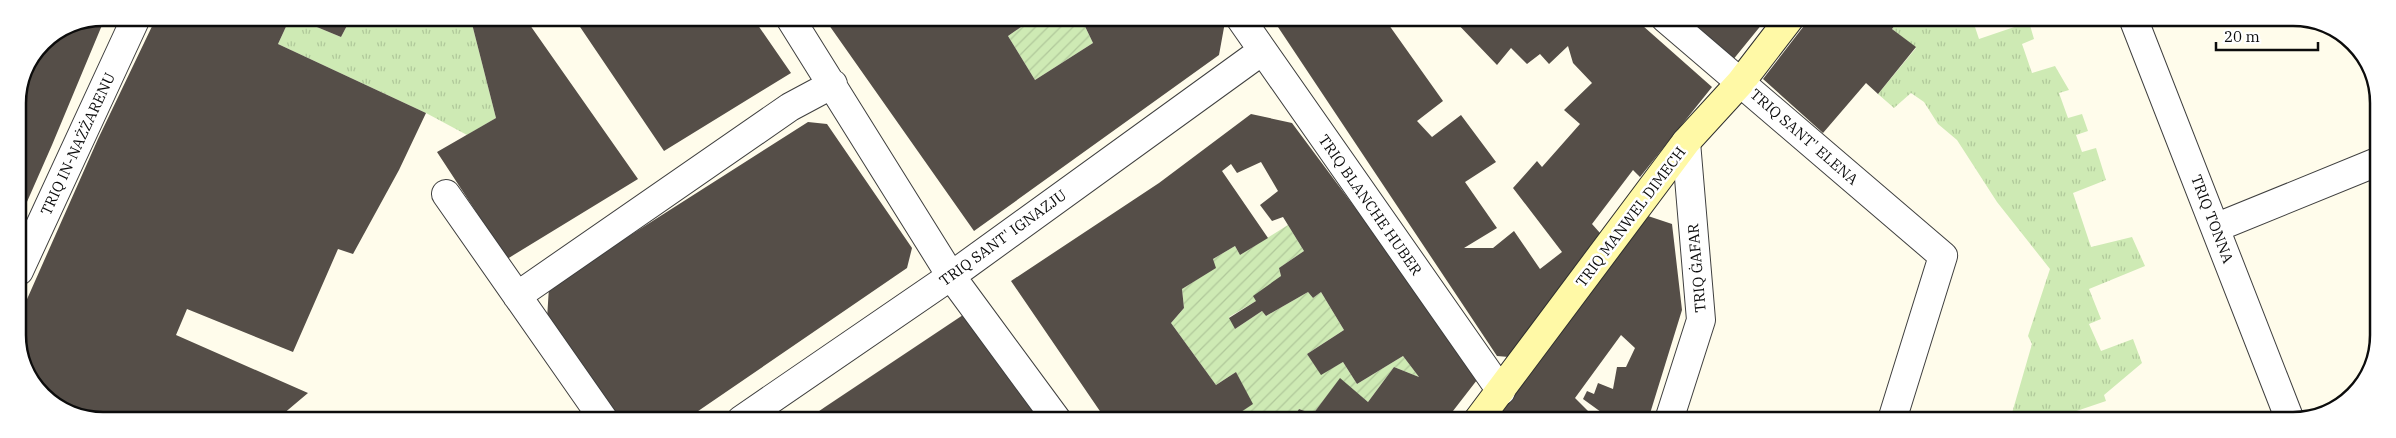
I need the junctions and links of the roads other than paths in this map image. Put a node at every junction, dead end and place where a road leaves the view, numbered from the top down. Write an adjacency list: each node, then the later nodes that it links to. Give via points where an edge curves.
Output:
1 (130, 26): 14 (street, TRIQ IN-NAŻŻARENU)
2 (795, 26): 9 (street)
3 (1245, 26): 7 (street, TRIQ BLANCHE HUBER)
4 (1674, 26): 8 (street, TRIQ SANT' ELENA)
5 (1784, 26): 8 (street, TRIQ MANWEL DIMECH)
6 (2136, 26): 13 (street, TRIQ TONNA)
7 (1262, 51): 15 (street, TRIQ SANT' IGNAZJU); 17 (street, TRIQ BLANCHE HUBER)
8 (1740, 83): 10 (street, TRIQ MANWEL DIMECH); 23 (street, TRIQ SANT' ELENA, via 1942,256)
9 (833, 84): 15 (street); 16 (street, via 790,107)
10 (1686, 142): 17 (street, TRIQ MANWEL DIMECH); 22 (street, TRIQ ĠAFAR, via 1701,320)
11 (2370, 165): 13 (street)
12 (446, 194): 16 (street)
13 (2215, 228): 24 (street, TRIQ TONNA)
14 (26, 256)
15 (951, 276): 19 (street, TRIQ SANT' IGNAZJU); 20 (street)
16 (517, 296): 18 (street)
17 (1501, 391): 21 (street, TRIQ MANWEL DIMECH)
18 (598, 412)
19 (753, 412)
20 (1050, 412)
21 (1484, 412)
22 (1672, 412)
23 (1894, 412)
24 (2287, 412)

